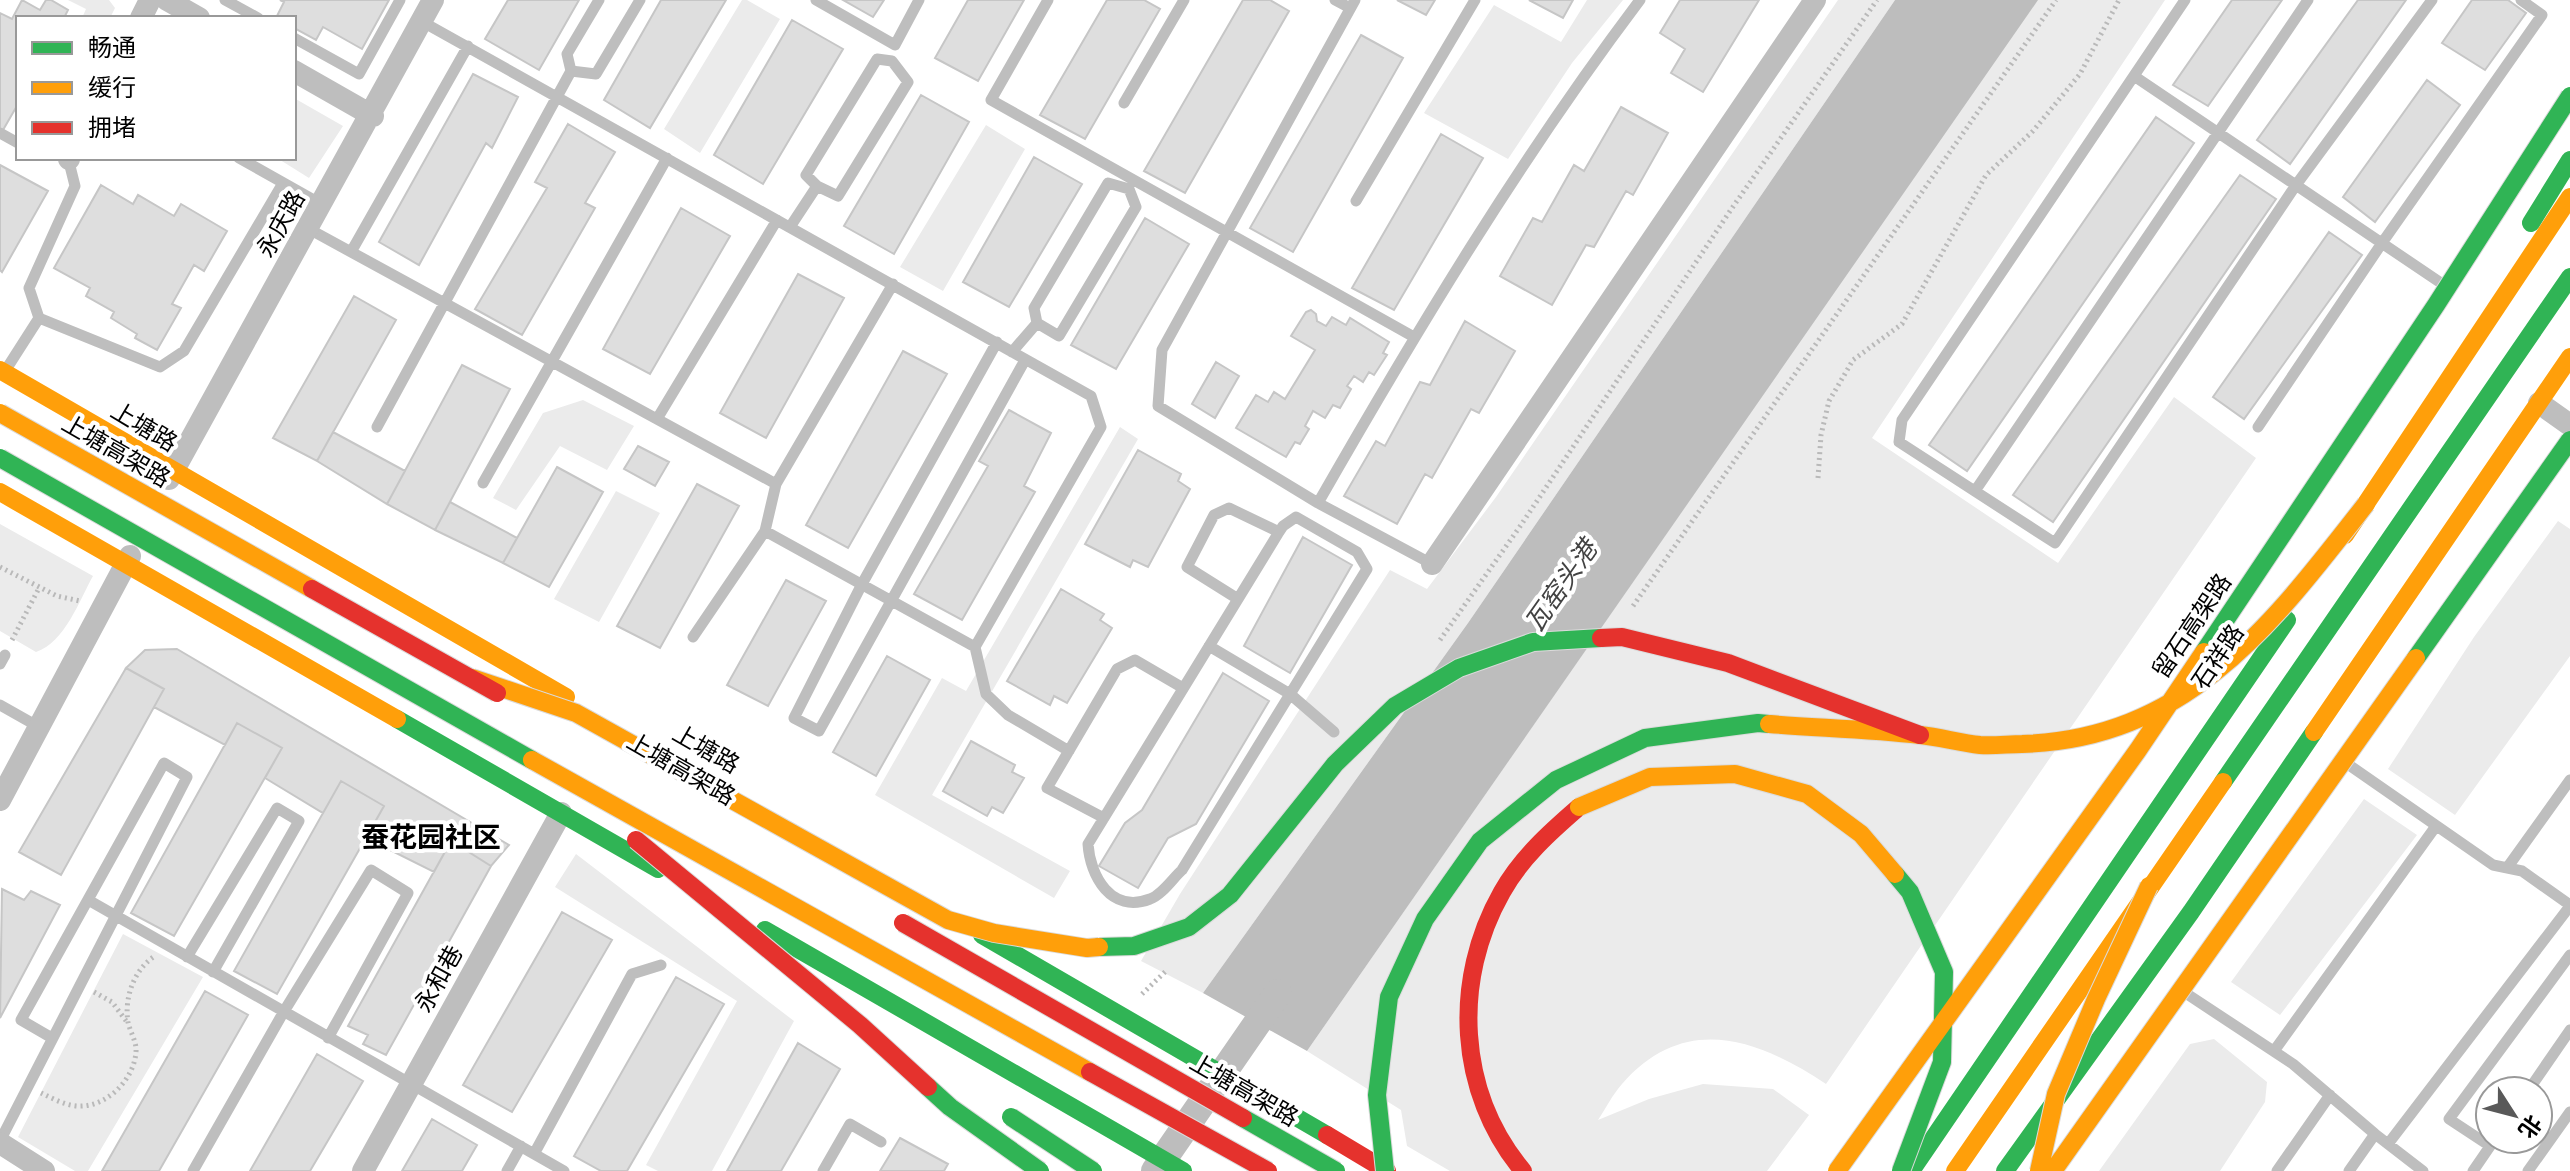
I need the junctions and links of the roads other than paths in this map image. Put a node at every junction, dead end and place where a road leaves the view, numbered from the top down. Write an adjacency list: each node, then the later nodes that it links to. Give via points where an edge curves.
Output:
1 (167, 0): 20 (street)
2 (225, 0): 21 (lane)
3 (400, 0): 23 (lane, via 359,74)
4 (433, 0): 22 (street, 永庆路)
5 (599, 0): 25 (lane, via 567,54)
6 (640, 0): 25 (lane, via 596,74)
7 (816, 0): 8 (lane, via 895,45)
8 (919, 0)
9 (1048, 0): 46 (lane, via 991,100)
10 (1184, 0): 30 (lane)
11 (1335, 0): 19 (lane)
12 (1475, 0): 41 (lane)
13 (1640, 0): 55 (lane, via 1578,83)
14 (1815, 0): 80 (street)
15 (2185, 0): 27 (lane)
16 (2308, 0): 32 (lane)
17 (2432, 0): 38 (lane)
18 (2521, 0): 47 (lane, via 2542,15)
19 (1352, 4): 46 (lane)
20 (195, 16)
21 (254, 16)
22 (421, 21): 24 (lane); 31 (street, 永庆路)
23 (296, 39)
24 (468, 46): 29 (lane); 48 (lane)
25 (571, 71): 29 (lane)
26 (296, 72): 31 (street)
27 (2134, 76): 32 (lane); 73 (lane, via 1902,420 1899,442)
28 (2570, 96): 152 (main road, 留石高架路, bridge, via 2147,737)
29 (557, 97): 33 (lane); 52 (lane)
30 (1124, 103)
31 (372, 115): 42 (street, 永庆路)
32 (2217, 132): 38 (lane); 73 (lane)
33 (667, 158): 43 (lane); 60 (lane)
34 (68, 160): 53 (lane, via 75,186 29,288)
35 (243, 160): 37 (lane)
36 (2570, 160): 153 (main road, 石祥路, via 2460,337 2131,833)
37 (283, 183): 42 (lane); 53 (lane, via 184,351 160,367)
38 (2296, 185): 47 (lane); 73 (lane, via 2055,543)
39 (817, 186): 39 (lane, via 838,196 908,82 892,61 877,59 806,175); 44 (lane)
40 (2570, 197): 76 (main road)
41 (1356, 201)
42 (321, 204): 45 (street, 永庆路)
43 (777, 220): 44 (lane); 64 (lane)
44 (790, 227): 50 (lane)
45 (309, 229): 48 (lane); 70 (street, 永庆路)
46 (1226, 234): 55 (lane); 75 (lane, via 1162,350 1158,406)
47 (2382, 243): 51 (lane); 67 (lane)
48 (351, 252): 52 (lane)
49 (2570, 277): 104 (main road)
50 (893, 284): 56 (lane); 72 (lane)
51 (2454, 292)
52 (443, 302): 60 (lane); 66 (lane)
53 (39, 318): 61 (lane)
54 (1037, 323): 54 (lane, via 1059,336 1136,207 1129,189 1108,183 1034,308); 57 (lane)
55 (1414, 337): 75 (lane)
56 (997, 342): 57 (lane); 81 (lane)
57 (1012, 352): 59 (lane)
58 (2570, 357): 62 (main road)
59 (1025, 360): 83 (lane); 86 (lane, via 1091,396 1101,427)
60 (553, 362): 64 (lane); 71 (lane)
61 (2, 371): 70 (main road, 上塘路)
62 (2539, 403): 65 (street); 157 (main road, via 2316,742 2155,974)
63 (0, 413): 87 (main road, 上塘高架路, bridge)
64 (657, 419): 72 (lane)
65 (2570, 425)
66 (377, 427)
67 (2258, 427)
68 (2570, 440): 159 (main road, bridge)
69 (0, 458): 97 (main road, bridge)
70 (172, 472): 79 (street, 永庆路); 150 (main road, 上塘路)
71 (483, 483)
72 (776, 484): 77 (lane)
73 (1975, 491)
74 (0, 492): 79 (main road)
75 (1318, 503): 80 (lane)
76 (2366, 504): 94 (main road, bridge, via 2293,598 2231,661 2144,718 2045,743 1981,745); 155 (main road, bridge)
77 (765, 531): 81 (lane); 84 (lane)
78 (1279, 532): 82 (lane); 82 (lane, via 1229,508 1214,515 1187,567); 89 (lane, via 1296,517 1357,552 1367,569)
79 (127, 563): 92 (street); 100 (main road)
80 (1432, 564)
81 (862, 584): 83 (lane); 83 (lane, via 794,718 819,731)
82 (1238, 599): 85 (lane)
83 (892, 601): 86 (lane)
84 (693, 637)
85 (1209, 646): 88 (lane); 89 (lane)
86 (975, 647): 95 (lane, via 986,694 1008,715)
87 (472, 678): 91 (main road, 上塘高架路, bridge); 94 (main road, bridge, via 576,713 948,920 1087,948 1134,946 1189,927 1230,895 1335,764 1395,706 1459,668 1533,642 1622,637 1728,663)
88 (1183, 688): 95 (lane, via 1135,660 1117,669); 101 (lane)
89 (1290, 694): 93 (lane); 101 (lane, via 1182,870 1153,899 1132,903 1106,893 1095,875 1088,844)
90 (0, 705): 92 (lane)
91 (555, 725)
92 (39, 727): 99 (street)
93 (1334, 732)
94 (1920, 735): 150 (main road, bridge, via 1758,723 1645,738 1556,780 1491,832 1425,919 1389,997 1377,1095)
95 (1069, 751): 101 (lane, via 1047,788)
96 (2335, 755): 102 (lane)
97 (552, 771): 115 (main road, bridge); 147 (main road, bridge)
98 (2570, 780): 103 (lane)
99 (0, 800)
100 (561, 813): 123 (street, 永和巷); 126 (main road)
101 (1104, 818)
102 (2436, 826): 103 (lane, via 2493,865); 119 (lane)
103 (2507, 868): 106 (lane, via 2522,871)
104 (2149, 886): 156 (main road, bridge); 158 (main road, bridge, via 2056,1094)
105 (90, 901): 108 (lane); 108 (lane, via 164,763 187,777); 117 (lane, via 21,1020)
106 (2570, 906): 133 (lane)
107 (885, 914): 135 (main road, 上塘高架路, bridge)
108 (116, 916): 110 (lane); 117 (lane)
109 (2570, 955): 121 (lane)
110 (187, 957): 112 (lane); 112 (lane, via 277,808 299,821)
111 (661, 965): 136 (lane, via 632,974)
112 (213, 972): 114 (lane)
113 (2174, 986): 119 (lane)
114 (283, 1013): 118 (lane); 118 (lane, via 371,870 408,893); 138 (lane)
115 (860, 1025): 120 (main road, bridge); 144 (main road, bridge, via 950,1107)
116 (2570, 1030): 122 (lane)
117 (52, 1038): 131 (lane)
118 (328, 1038): 123 (lane)
119 (2274, 1051): 125 (lane)
120 (935, 1070)
121 (2481, 1075)
122 (2539, 1075)
123 (412, 1083): 134 (lane); 139 (street, 永和巷)
124 (2474, 1085): 129 (lane, via 2449,1119)
125 (2330, 1095): 130 (lane); 160 (lane)
126 (1060, 1099): 143 (street); 146 (main road)
127 (1000, 1110): 145 (main road, bridge)
128 (2570, 1112): 163 (lane)
129 (2474, 1133)
130 (2375, 1134): 133 (lane); 161 (lane)
131 (0, 1142): 137 (street)
132 (881, 1142): 142 (lane, via 850,1124)
133 (2388, 1144): 162 (lane)
134 (521, 1146): 136 (lane); 140 (lane)
135 (1299, 1149): 148 (main road, 上塘高架路, bridge); 149 (main road, bridge)
136 (534, 1154): 141 (lane)
137 (44, 1171)
138 (193, 1171)
139 (363, 1171)
140 (507, 1171)
141 (564, 1171)
142 (823, 1171)
143 (1010, 1171)
144 (1040, 1171)
145 (1093, 1171)
146 (1183, 1171)
147 (1268, 1171)
148 (1336, 1171)
149 (1352, 1171)
150 (1386, 1171)
151 (1523, 1171): 154 (main road, bridge, via 1489,1120 1468,1043 1467,986 1499,895 1533,848 1579,807 1650,777 1735,774 1807,794 1861,834 1910,892 1944,972 1942,1062)
152 (1837, 1171)
153 (1891, 1171)
154 (1901, 1171)
155 (1911, 1171)
156 (1955, 1171)
157 (2005, 1171)
158 (2039, 1171)
159 (2053, 1171)
160 (2277, 1171)
161 (2349, 1171)
162 (2423, 1171)
163 (2528, 1171)

